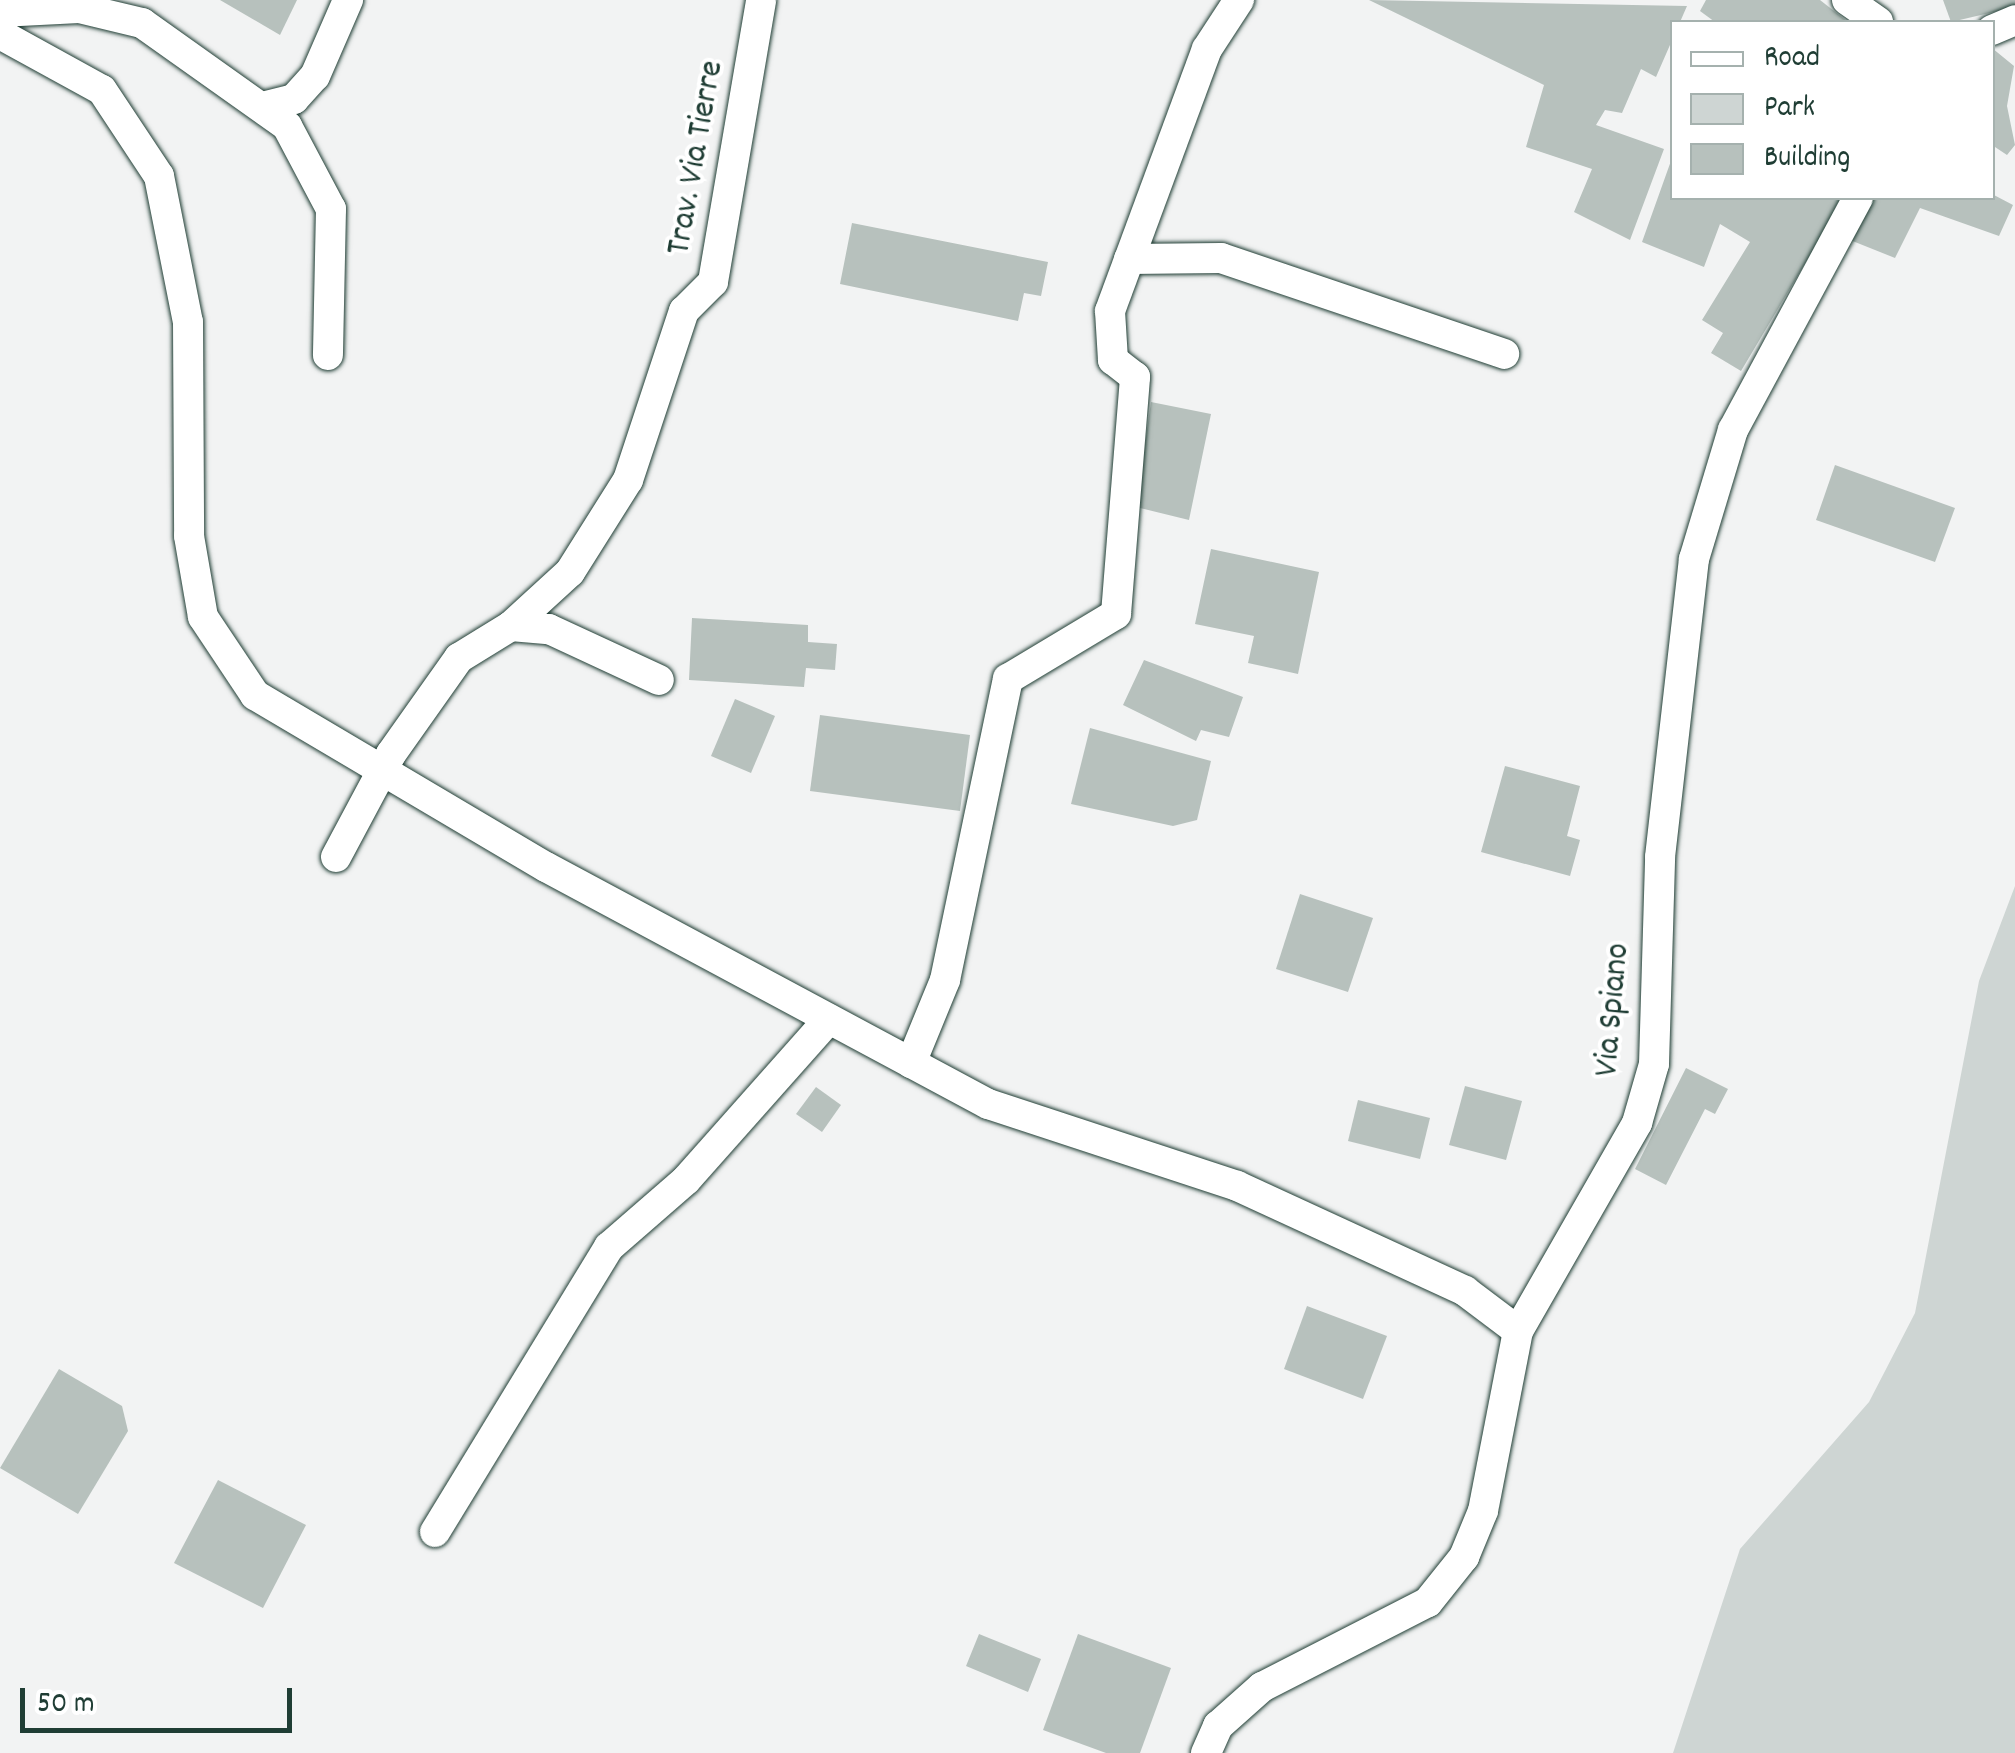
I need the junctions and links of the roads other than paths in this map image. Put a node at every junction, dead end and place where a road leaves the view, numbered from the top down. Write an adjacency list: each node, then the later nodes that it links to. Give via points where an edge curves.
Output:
1 (348, 0): 8 (street, via 315,76 294,98)
2 (761, 0): 13 (street, Trav. Via Tierre, via 713,282 684,312 628,480 570,572)
3 (1239, 0): 10 (street, via 1207,48)
4 (1847, 0): 6 (street)
5 (0, 12): 8 (street, via 78,8 142,23)
6 (1875, 20)
7 (0, 34): 15 (street, via 102,90 159,176 188,322 189,536 203,617 255,695)
8 (262, 107): 12 (street, via 287,126 331,208)
9 (1857, 200): 19 (street, Via Spiano, via 1733,430 1694,559 1660,857 1654,1064 1637,1122)
10 (1129, 260): 11 (street, via 1221,258); 18 (street, via 1107,336 1113,360 1135,378 1116,614 1008,680 945,980)
11 (1504, 354)
12 (328, 355)
13 (512, 626): 14 (street, via 549,629); 15 (street, Trav. Via Tierre, via 459,658)
14 (659, 680)
15 (384, 772): 16 (street, Trav. Via Tierre); 17 (street)
16 (336, 857)
17 (829, 1019): 18 (street); 20 (street, via 686,1180 609,1246)
18 (911, 1063): 19 (street, via 988,1104 1237,1186 1465,1291)
19 (1518, 1331): 21 (street, Via Spiano, via 1482,1511 1464,1557 1428,1602 1262,1687 1218,1726)
20 (434, 1532)
21 (1206, 1753)

